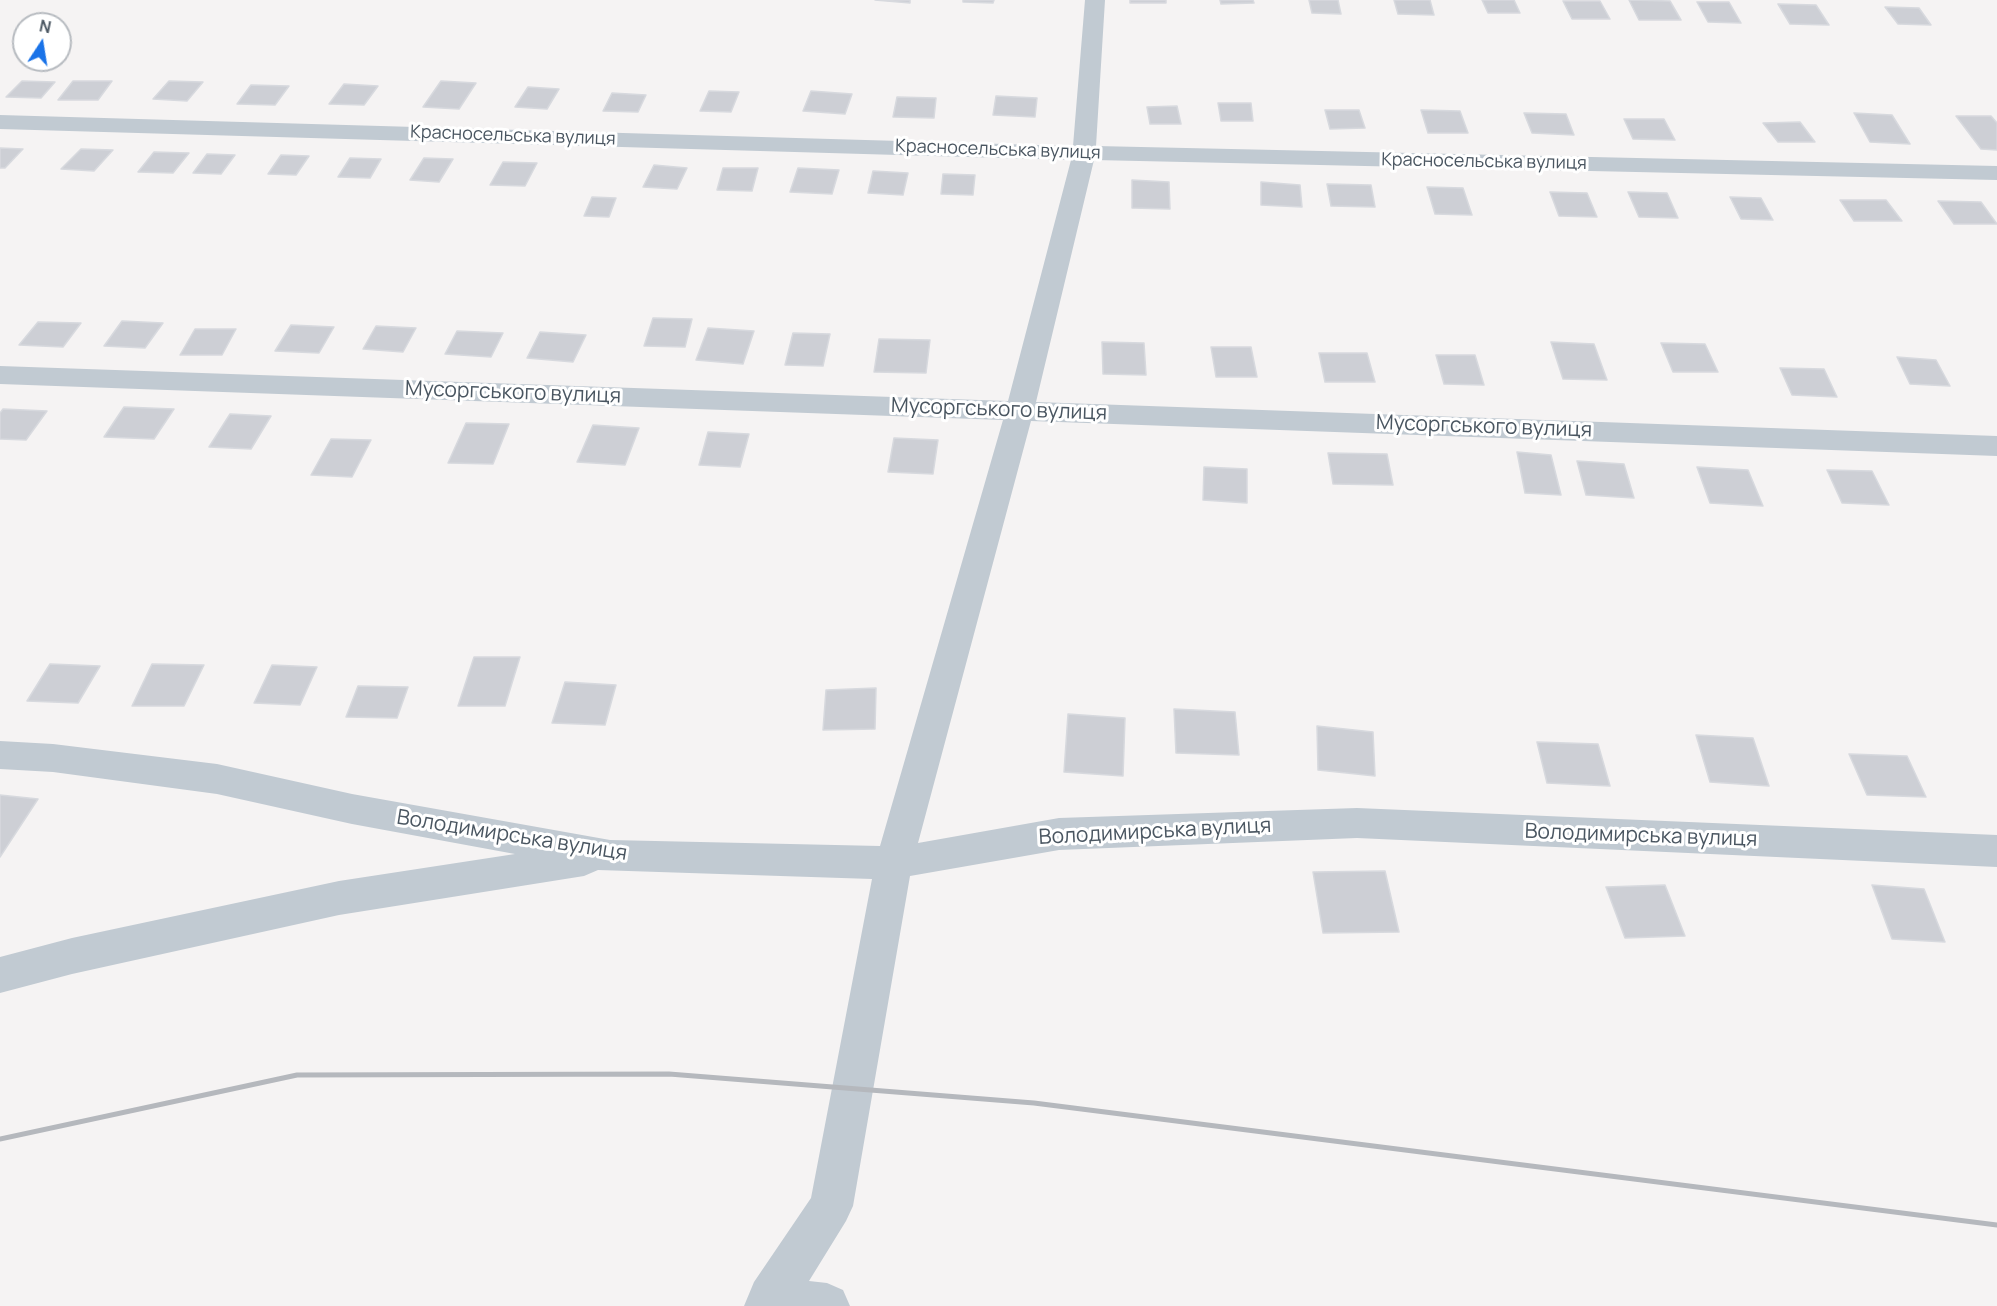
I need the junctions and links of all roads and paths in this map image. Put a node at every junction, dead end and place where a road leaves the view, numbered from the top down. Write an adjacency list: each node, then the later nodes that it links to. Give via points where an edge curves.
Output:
1 (1095, 0): 3 (street)
2 (0, 122): 3 (street, Красносельська вулиця)
3 (1084, 153): 4 (street, Красносельська вулиця); 6 (street)
4 (1997, 173)
5 (0, 375): 6 (street, Мусоргського вулиця)
6 (1020, 410): 7 (street, Мусоргського вулиця); 11 (street)
7 (1997, 446)
8 (0, 755): 10 (street, Володимирська вулиця, via 217,779 352,809)
9 (1997, 851): 11 (street, Володимирська вулиця, via 1357,823 1059,834)
10 (610, 856): 11 (street, Володимирська вулиця); 12 (street, via 339,898)
11 (894, 863): 13 (street, via 831,1206)
12 (0, 975)
13 (768, 1302): 14 (street)
14 (827, 1306)

